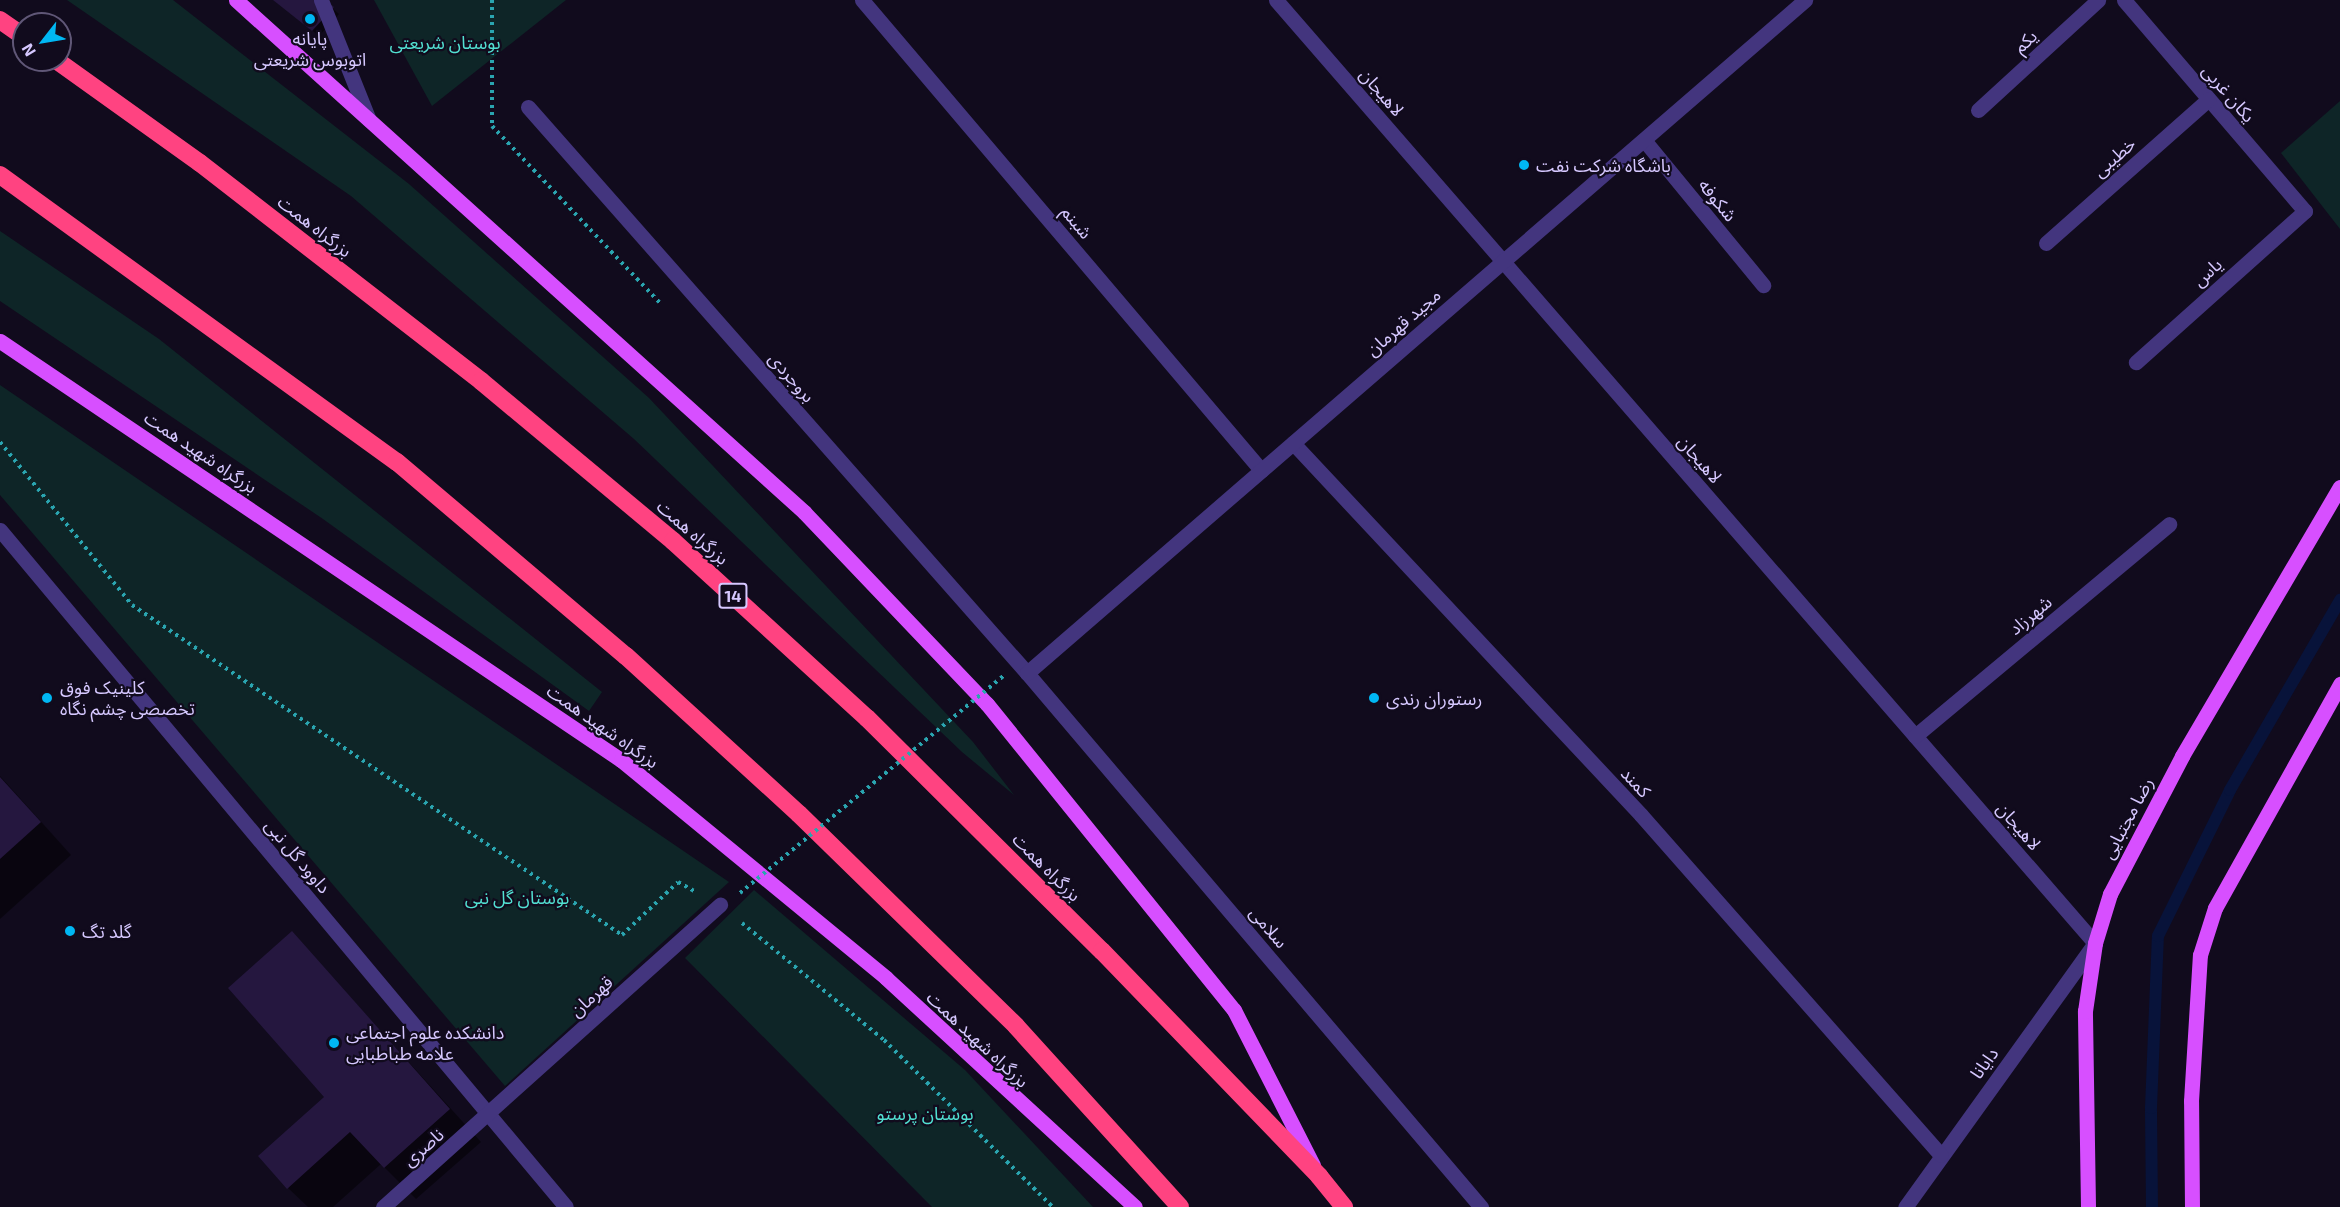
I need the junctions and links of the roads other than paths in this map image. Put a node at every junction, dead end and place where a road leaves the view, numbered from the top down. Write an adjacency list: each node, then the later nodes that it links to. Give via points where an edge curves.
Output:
1 (236, 0): 12 (main road)
2 (321, 0): 12 (street)
3 (862, 0): 22 (street, شبنم)
4 (1276, 0): 17 (street, لاهیجان)
5 (1805, 0): 13 (street, مجید قهرمان)
6 (2098, 0): 11 (street, یکم)
7 (2124, 0): 9 (street, یکان غربی)
8 (72, 71): 33 (highway, بزرگراه همت / 14, via 200,163 472,374 673,541 875,726 1102,951)
9 (2209, 99): 15 (street, یکان غربی); 16 (street, خطیبی)
10 (528, 107): 26 (street, بروجردی)
11 (1978, 110)
12 (369, 120): 33 (main road, via 804,512 987,704 1234,1010)
13 (1644, 140): 17 (street, مجید قهرمان); 18 (street, شکوفه)
14 (0, 175): 37 (highway, via 397,462 626,656 799,814 1016,1026)
15 (2305, 211): 20 (street, یاس)
16 (2046, 243)
17 (1503, 261): 21 (street, مجید قهرمان); 28 (street, لاهیجان)
18 (1763, 285)
19 (0, 341): 36 (main road, بزرگراه شهید همت, via 621,760 886,978)
20 (2136, 362)
21 (1293, 442): 22 (street, مجید قهرمان); 32 (street, کمند, via 1641,816)
22 (1261, 470): 26 (street, مجید قهرمان)
23 (2340, 487): 30 (main road, رضا مجتبایی, via 2182,756 2110,894)
24 (2169, 524): 28 (street, شهرزاد)
25 (0, 530): 31 (street, داوود گل نبی)
26 (1027, 673): 39 (street, سلامی)
27 (2340, 684): 42 (main road, via 2215,908 2200,955 2191,1101)
28 (1915, 736): 30 (street, لاهیجان)
29 (720, 905): 31 (street, قهرمان)
30 (2095, 943): 32 (street, دایانا); 41 (main road, رضا مجتبایی, via 2085,1011 2083,1062)
31 (489, 1116): 34 (street, ناصری); 35 (street, داوود گل نبی)
32 (1941, 1155): 40 (street, دایانا)
33 (1319, 1176): 38 (highway, بزرگراه همت / 14)
34 (383, 1207)
35 (566, 1207)
36 (1135, 1207)
37 (1180, 1207)
38 (1344, 1207)
39 (1481, 1207)
40 (1905, 1207)
41 (2088, 1207)
42 (2192, 1207)

